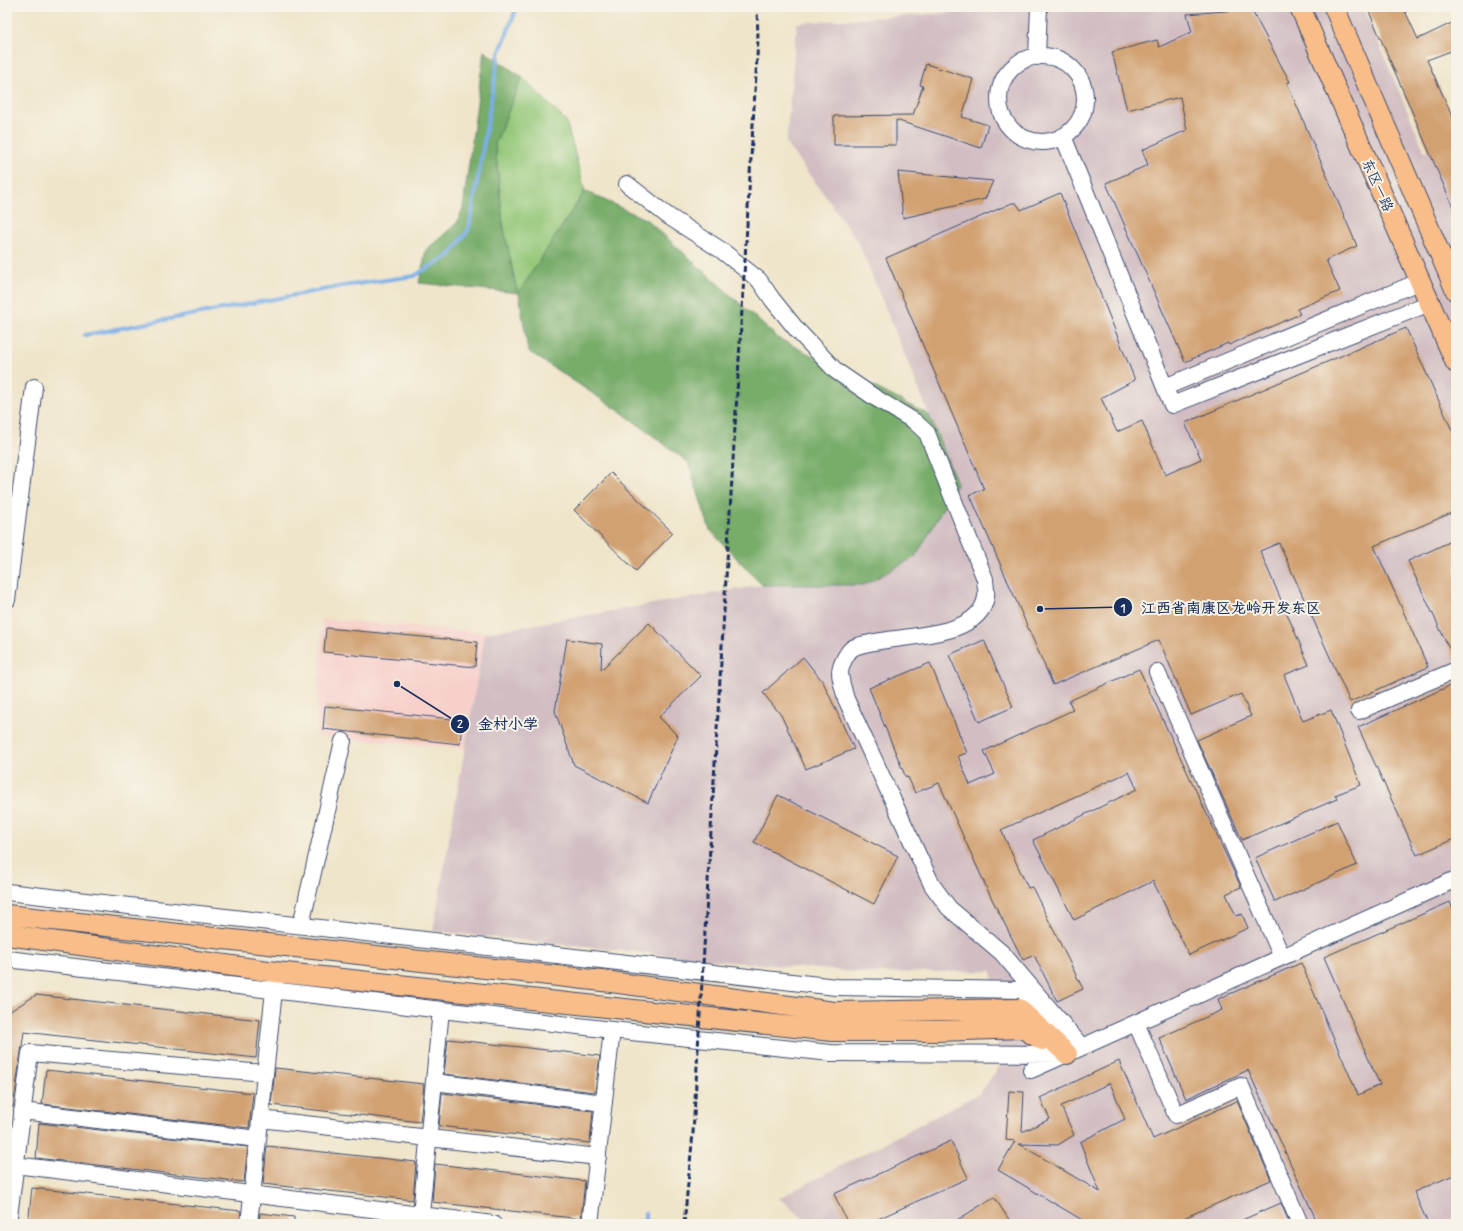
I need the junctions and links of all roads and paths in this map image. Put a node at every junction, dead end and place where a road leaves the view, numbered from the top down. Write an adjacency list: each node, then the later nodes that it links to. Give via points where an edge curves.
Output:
1 (1039, 7): 4 (street)
2 (1300, 7): 7 (main road, 东区一路)
3 (1334, 7): 8 (main road)
4 (1037, 57): 5 (street, via 1058,59 1070,66 1084,89 1085,103 1081,116 1074,128); 5 (street, via 1030,57 1017,64 1006,74 1000,87 999,102 1002,116 1010,128 1022,137 1050,141)
5 (1063, 136): 13 (street)
6 (627, 184): 30 (street, via 759,280 797,330 836,371 914,421 927,433 982,572 986,597 980,611 974,617 948,631 854,647 844,660 840,672 846,699 932,885 949,908 1002,953)
7 (1421, 281): 9 (main road, 东区一路); 13 (street)
8 (1456, 291)
9 (1430, 303): 10 (main road, 东区一路); 13 (street, via 1172,405)
10 (1452, 342): 11 (main road, 东区一路)
11 (1456, 363)
12 (34, 386): 14 (street)
13 (1165, 387)
14 (7, 600)
15 (1456, 670): 17 (street)
16 (1157, 672): 24 (street)
17 (1359, 711)
18 (343, 741): 22 (street)
19 (1455, 881): 24 (street)
20 (7, 892): 22 (street)
21 (7, 915): 30 (main road, via 611,982 834,1012 1019,1009)
22 (301, 925): 30 (street, via 836,987 1023,990)
23 (7, 935): 26 (main road)
24 (1282, 957): 28 (street)
25 (7, 959): 26 (street)
26 (275, 982): 27 (street); 30 (main road, via 832,1031 1022,1028); 32 (street)
27 (441, 1010): 29 (street); 33 (street)
28 (1136, 1023): 30 (street); 47 (street, via 1176,1114 1241,1086)
29 (612, 1030): 30 (street, via 831,1053); 34 (street)
30 (1075, 1051): 31 (street)
31 (1031, 1070)
32 (265, 1073): 35 (street, via 30,1053); 36 (street)
33 (434, 1082): 34 (street); 37 (street)
34 (604, 1103): 39 (street)
35 (22, 1111): 38 (street); 40 (street)
36 (260, 1119): 37 (street); 38 (street)
37 (428, 1138): 39 (street); 42 (street)
38 (258, 1139): 41 (street)
39 (598, 1157): 46 (street)
40 (11, 1164): 41 (street); 43 (street)
41 (252, 1194): 42 (street); 44 (street)
42 (420, 1220): 45 (street)
43 (8, 1224)
44 (249, 1224)
45 (493, 1224)
46 (590, 1224)
47 (1300, 1224)

